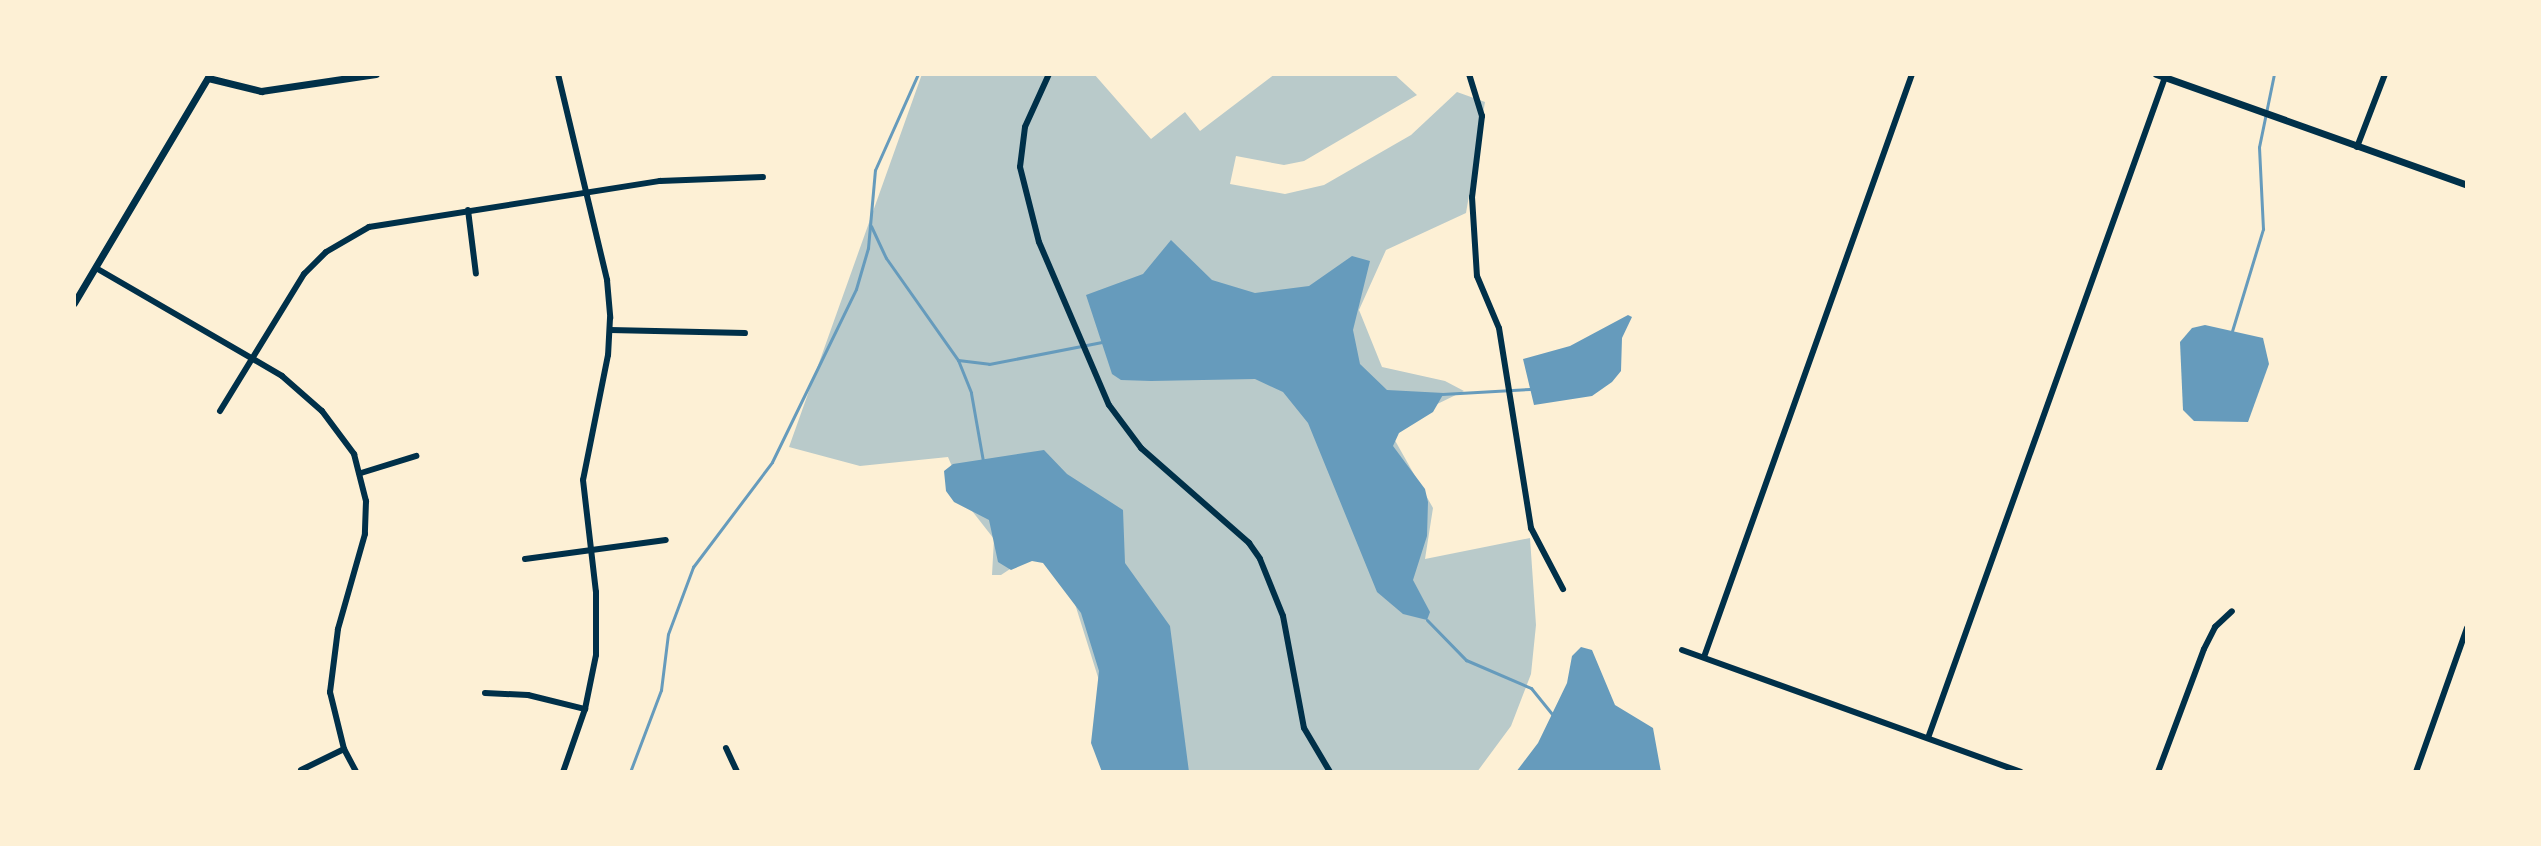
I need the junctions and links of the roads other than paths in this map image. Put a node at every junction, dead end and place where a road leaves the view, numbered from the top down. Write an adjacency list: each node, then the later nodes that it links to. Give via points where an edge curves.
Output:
1 (376, 74): 8 (street, via 261,91 219,85)
2 (558, 74): 13 (street)
3 (1049, 74): 41 (street, via 1025,127 1021,152 1021,179 1039,242 1109,405 1141,448 1249,543 1260,559 1283,616 1304,728)
4 (1469, 74): 27 (street, via 1482,116 1472,197 1477,276 1499,328 1531,528)
5 (1912, 74): 31 (street)
6 (2156, 74): 9 (street)
7 (2385, 74): 10 (street)
8 (209, 76): 15 (street)
9 (2165, 77): 10 (street); 34 (street)
10 (2357, 147): 12 (street)
11 (763, 177): 13 (street, via 677,179)
12 (2467, 185)
13 (588, 192): 14 (street); 18 (street, via 607,280)
14 (468, 210): 16 (street); 20 (street, via 384,222 340,242 298,283)
15 (96, 268): 17 (street); 20 (street)
16 (476, 274)
17 (74, 303)
18 (610, 330): 19 (street); 25 (street, via 583,480)
19 (745, 333)
20 (252, 360): 21 (street); 23 (street, via 282,376 322,411 354,454)
21 (220, 411)
22 (416, 456): 23 (street)
23 (361, 473): 36 (street, via 365,534 331,675 331,705)
24 (666, 540): 25 (street)
25 (591, 550): 26 (street); 33 (street, via 597,641)
26 (525, 559)
27 (1563, 589)
28 (2232, 611): 43 (street, via 2215,627 2204,649)
29 (2467, 628): 44 (street)
30 (1682, 650): 31 (street)
31 (1704, 657): 34 (street)
32 (485, 693): 33 (street, via 528,695)
33 (585, 709): 39 (street)
34 (1928, 738): 42 (street)
35 (726, 748): 40 (street)
36 (344, 749): 37 (street); 38 (street)
37 (301, 770)
38 (356, 772)
39 (563, 772)
40 (737, 772)
41 (1330, 772)
42 (2021, 772)
43 (2158, 772)
44 (2416, 772)

